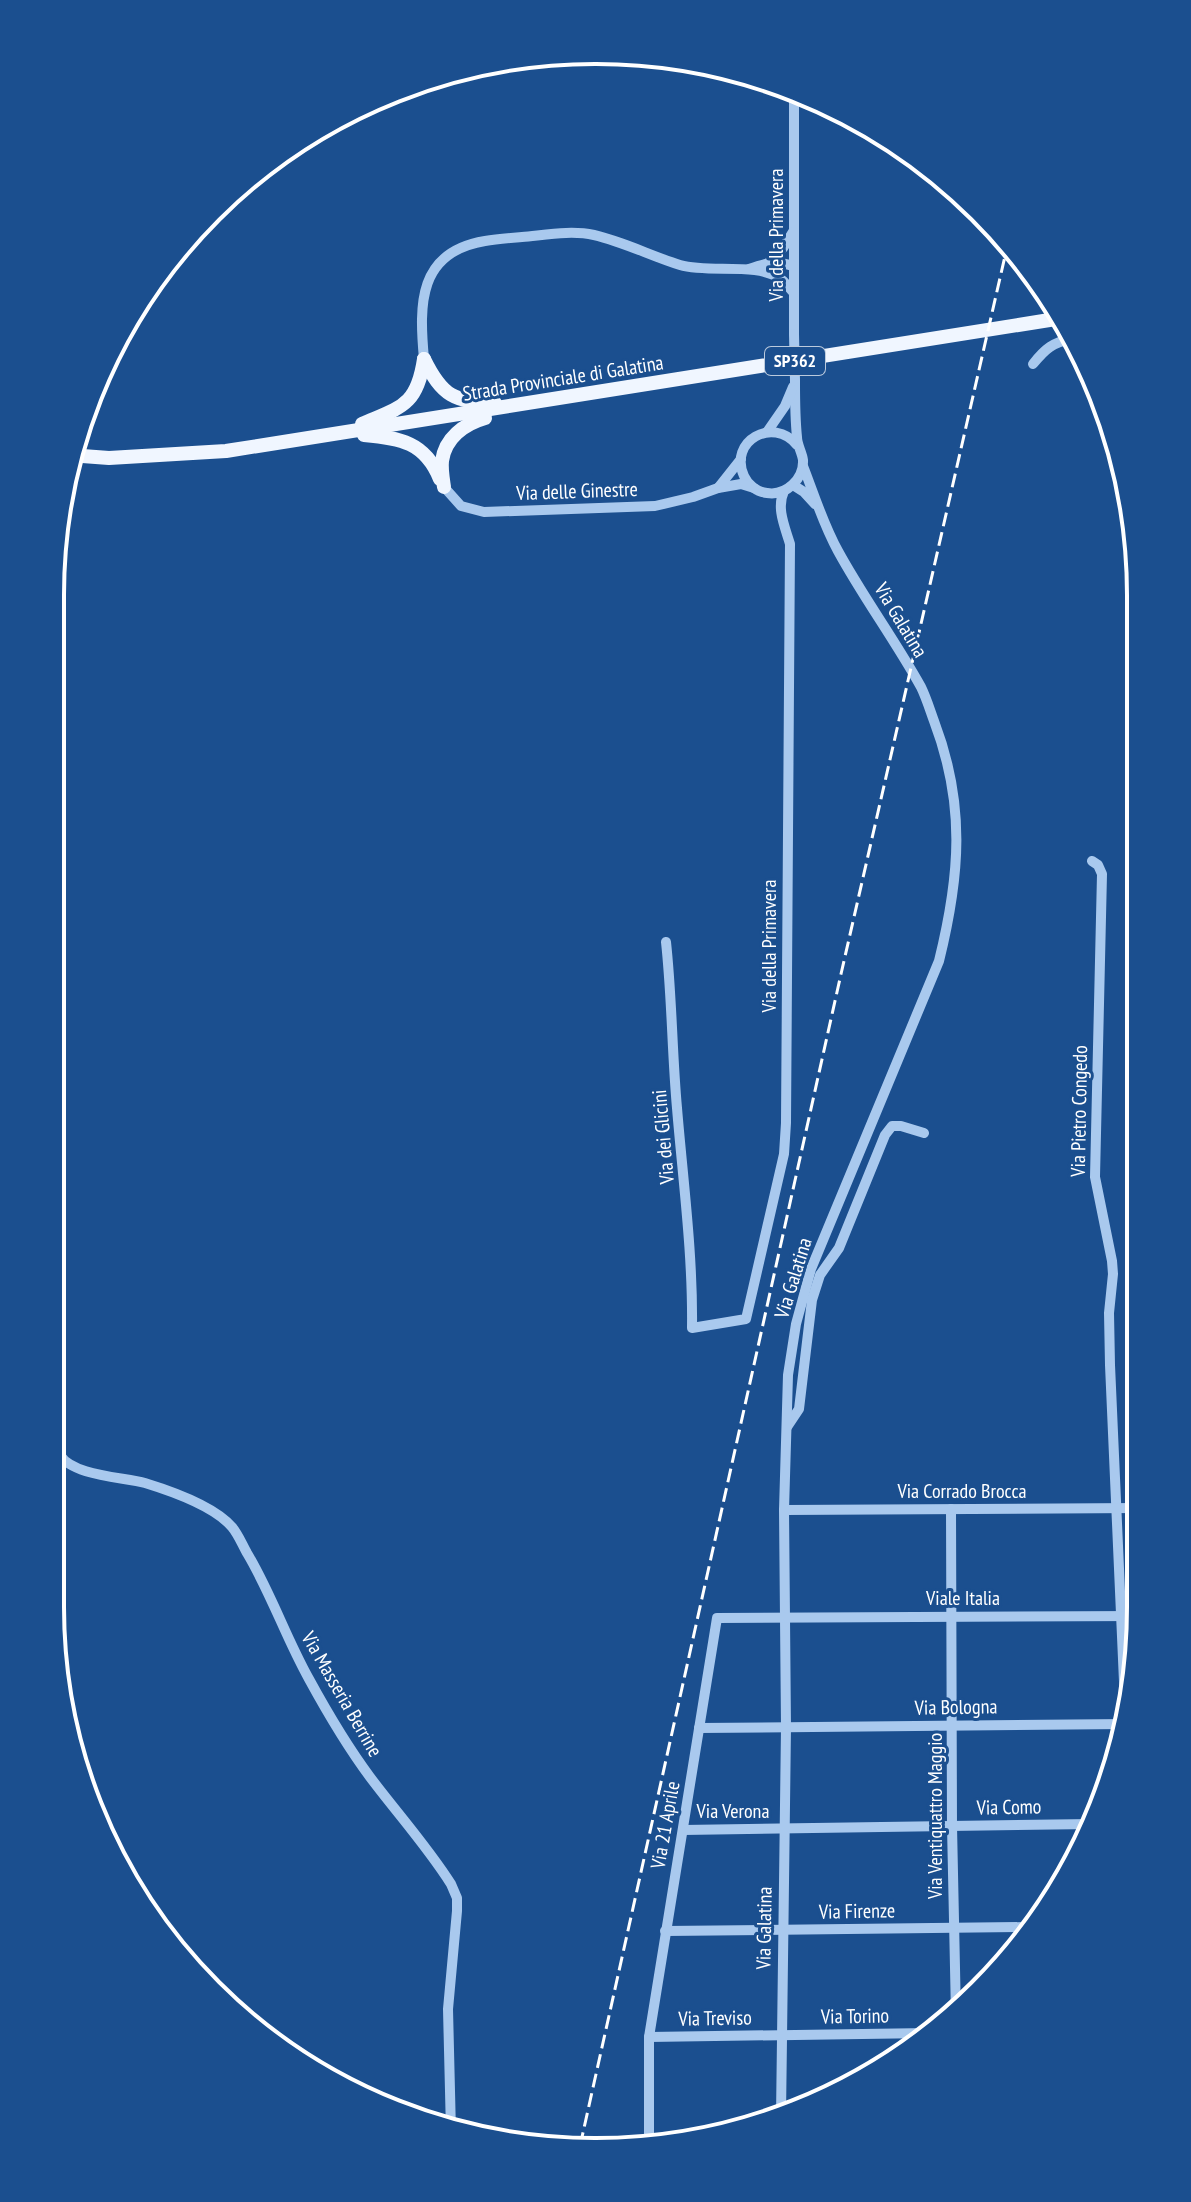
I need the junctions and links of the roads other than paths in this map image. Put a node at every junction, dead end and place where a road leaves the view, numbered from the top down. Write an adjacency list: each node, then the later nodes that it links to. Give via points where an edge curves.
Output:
1 (794, 102): 2 (street, Via della Primavera)
2 (793, 232): 3 (street); 4 (street, Via della Primavera)
3 (770, 261): 4 (street); 5 (street)
4 (793, 266): 6 (street); 7 (street, Via della Primavera)
5 (747, 270): 6 (street); 10 (street, via 683,266 592,234 483,241 460,248 430,276 420,322)
6 (772, 275): 7 (street)
7 (794, 293): 12 (street, Via della Primavera, bridge)
8 (1050, 320): 13 (main road, Strada Provinciale di Galatina / SP362)
9 (1062, 341): 11 (street, via 1044,349)
10 (424, 359): 13 (main road, via 434,380 457,398); 15 (main road, via 420,382 408,401 394,412)
11 (1033, 364)
12 (795, 381): 14 (street, Via della Primavera); 16 (street, Via della Primavera)
13 (529, 403): 15 (main road, Strada Provinciale di Galatina / SP362); 20 (main road, via 470,422 450,439 442,462)
14 (767, 432): 16 (street, via 784,434); 18 (street, Via della Primavera, via 751,439)
15 (339, 433): 17 (main road, Strada Provinciale di Galatina / SP362, via 226,451); 20 (main road, via 403,440 423,450)
16 (797, 445): 19 (street, Via della Primavera)
17 (83, 456)
18 (741, 459): 21 (street); 23 (street, Via della Primavera, via 745,478)
19 (803, 466): 22 (street, Via della Primavera); 24 (street, Via Galatina)
20 (444, 487): 21 (street, Via delle Ginestre, via 461,506 484,512 655,506)
21 (718, 488): 23 (street, Via delle Ginestre, via 741,484)
22 (788, 488): 23 (street, via 771,494); 24 (street, Via Galatina, via 804,492); 25 (street, Via della Primavera, via 780,499)
23 (757, 490): 25 (street, Via della Primavera)
24 (818, 508): 30 (street, Via Galatina, via 922,689 935,723 952,779 956,876 939,961 811,1269 788,1375)
25 (782, 517): 29 (street, Via della Primavera, via 790,544 784,1154 746,1319)
26 (1092, 861): 32 (street, Via Pietro Congedo, via 1102,874 1095,1177 1112,1261)
27 (666, 942): 29 (street, Via dei Glicini, via 693,1282)
28 (924, 1133): 30 (street, via 892,1126 885,1135 839,1248 820,1275 812,1300 799,1409)
29 (692, 1328)
30 (787, 1427): 35 (street, Via Galatina)
31 (64, 1459): 59 (street, Via Masseria Berrine, via 86,1471 173,1493 234,1528 337,1727 451,1884 457,1911 448,2009)
32 (1116, 1508): 33 (street, Via Corrado Brocca); 34 (street, Via Corrado Brocca); 37 (street, Via Pietro Congedo)
33 (1127, 1508)
34 (951, 1509): 35 (street, Via Corrado Brocca); 36 (street, Via Ventiquattro Maggio)
35 (784, 1510): 39 (street, Via Galatina)
36 (951, 1616): 37 (street, Viale Italia); 39 (street, Viale Italia); 42 (street, Via Ventiquattro Maggio)
37 (1122, 1616): 38 (street, Viale Italia); 41 (street, Via Pietro Congedo)
38 (1127, 1616)
39 (786, 1617): 40 (street, Viale Italia); 44 (street, Via Galatina)
40 (717, 1618): 45 (street, Via 21 Aprile)
41 (1124, 1661)
42 (952, 1725): 43 (street, Via Bologna); 44 (street, Via Bologna); 47 (street, Via Ventiquattro Maggio)
43 (1113, 1725)
44 (786, 1727): 45 (street, Via Bologna); 48 (street, Via Galatina)
45 (699, 1728): 49 (street, Via 21 Aprile)
46 (1080, 1824): 47 (street, Via Como)
47 (952, 1826): 48 (street, Via Como); 51 (street, Via Ventiquattro Maggio)
48 (784, 1829): 49 (street, Via Verona); 52 (street, Via Galatina)
49 (683, 1830): 53 (street, Via 21 Aprile)
50 (1019, 1927): 51 (street, Via Firenze)
51 (954, 1928): 52 (street, Via Firenze); 54 (street, Via Ventiquattro Maggio)
52 (782, 1930): 53 (street, Via Firenze); 56 (street, Via Galatina)
53 (665, 1931): 57 (street, Via 21 Aprile)
54 (956, 1997)
55 (912, 2033): 56 (street, Via Torino)
56 (781, 2035): 57 (street, Via Treviso); 58 (street, Via Galatina)
57 (649, 2037): 60 (street, Via 21 Aprile)
58 (781, 2105)
59 (451, 2118)
60 (649, 2135)

